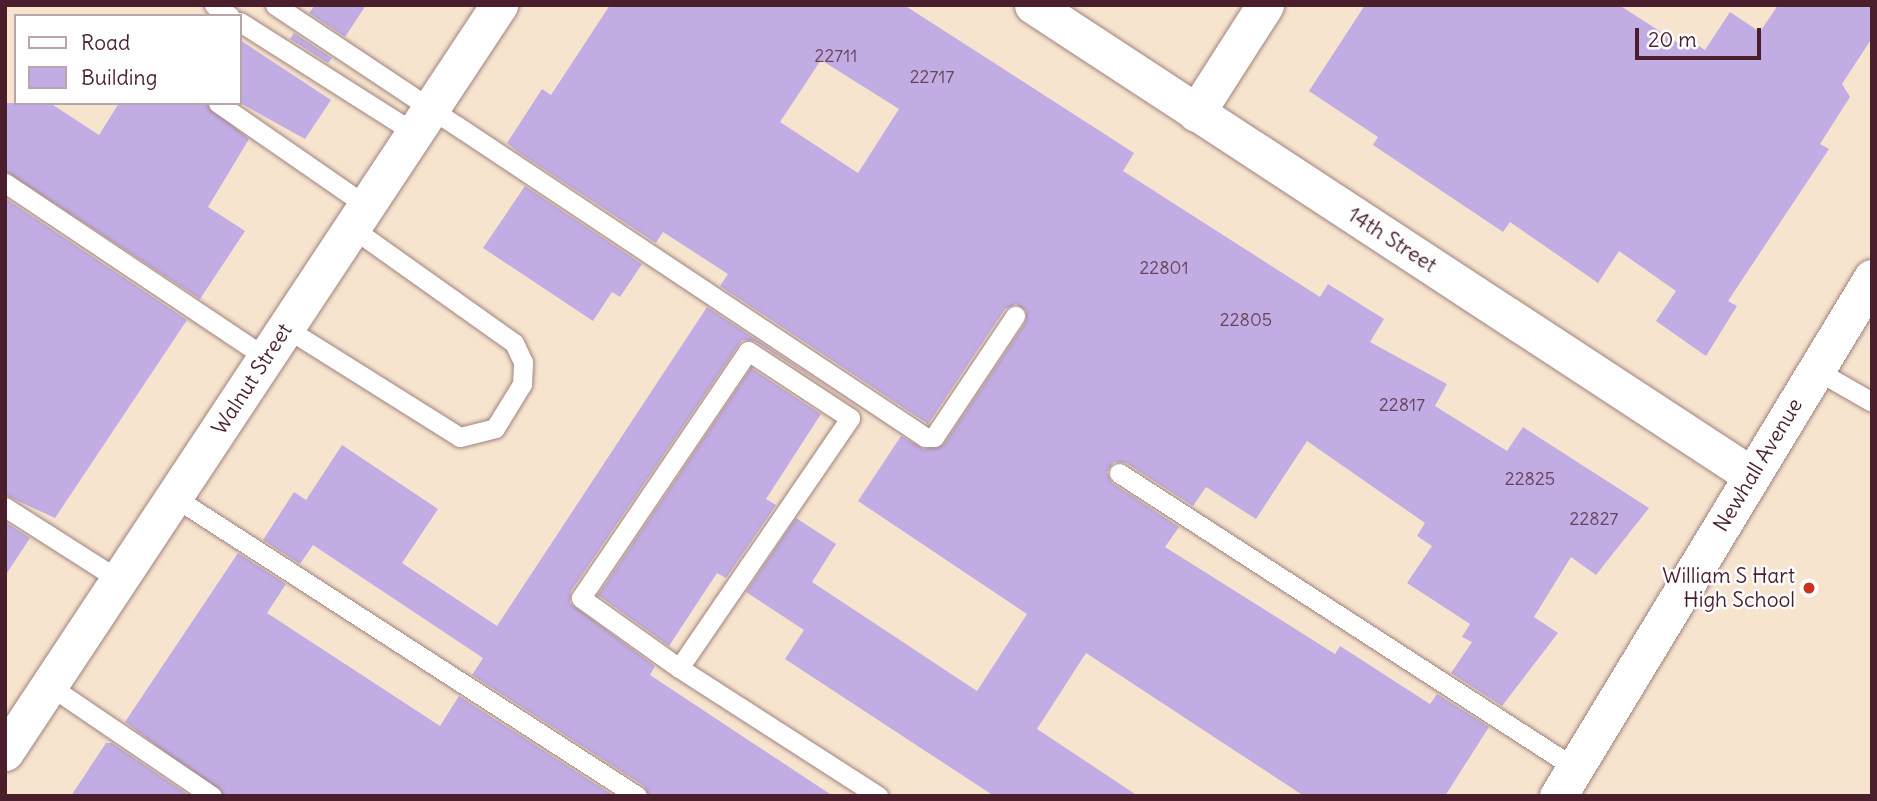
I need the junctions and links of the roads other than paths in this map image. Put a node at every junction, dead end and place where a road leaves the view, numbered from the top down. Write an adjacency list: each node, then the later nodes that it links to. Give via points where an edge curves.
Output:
1 (275, 5): 8 (lane)
2 (499, 5): 8 (street, Walnut Street)
3 (1033, 5): 7 (street, 14th Street)
4 (1265, 5): 7 (street)
5 (242, 23): 8 (lane)
6 (220, 105): 10 (lane)
7 (1196, 113): 18 (street, 14th Street)
8 (423, 120): 10 (street, Walnut Street); 12 (lane, via 925,437 934,437)
9 (5, 183): 14 (lane)
10 (359, 217): 13 (street, Walnut Street); 13 (lane, via 514,343 523,362 523,384 495,428 460,438)
11 (1872, 278): 15 (street, Newhall Avenue)
12 (1015, 316)
13 (286, 328): 14 (street, Walnut Street)
14 (266, 358): 19 (street, Walnut Street)
15 (1816, 370): 16 (lane); 18 (street, Newhall Avenue)
16 (1872, 402)
17 (1119, 473): 25 (lane)
18 (1751, 475): 25 (street, Newhall Avenue)
19 (174, 496): 21 (street, Walnut Street); 27 (lane)
20 (5, 507): 21 (lane)
21 (119, 580): 23 (street, Walnut Street)
22 (679, 668): 22 (lane, via 581,598 748,351 850,418); 28 (lane)
23 (50, 685): 24 (street, Walnut Street); 26 (lane)
24 (5, 752)
25 (1566, 782)
26 (212, 796)
27 (637, 796)
28 (878, 796)

